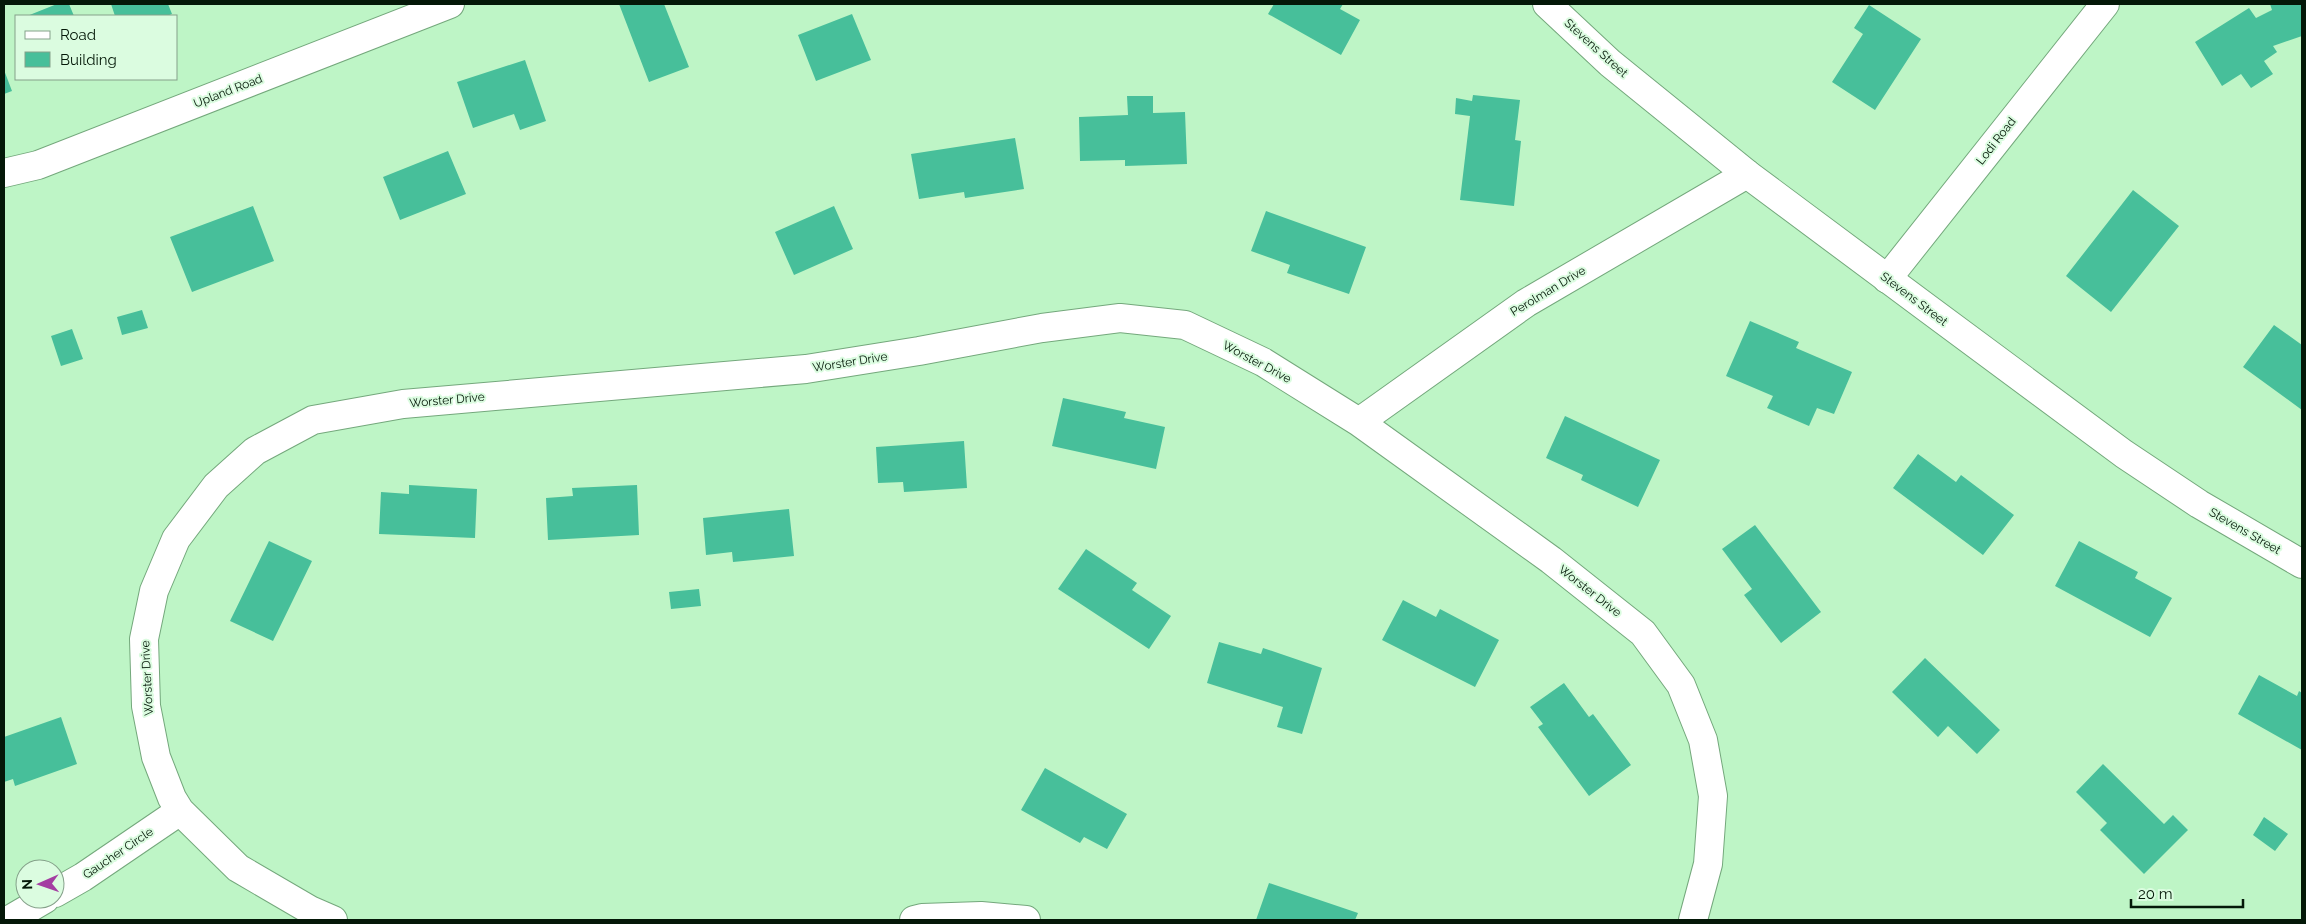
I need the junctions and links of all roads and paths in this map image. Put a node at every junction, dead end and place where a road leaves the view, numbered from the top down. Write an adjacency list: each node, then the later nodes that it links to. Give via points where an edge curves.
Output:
1 (450, 4): 4 (street, Upland Road, via 38,165)
2 (1547, 4): 5 (street, Stevens Street, via 1610,63)
3 (2105, 4): 6 (street, Lodi Road)
4 (4, 173)
5 (1747, 174): 6 (street, Stevens Street); 7 (street, Perolman Drive, via 1526,304)
6 (1887, 279): 8 (street, Stevens Street, via 2124,454 2199,504)
7 (1359, 422): 9 (street, Worster Drive, via 1263,362 1185,326 1120,318 1042,328 806,369 403,404 313,420 255,451 216,486 176,539 154,591 144,639 146,706 156,757); 16 (street, Worster Drive, via 1551,560 1643,633 1681,685 1703,740 1713,796 1708,864)
8 (2302, 564)
9 (180, 811): 10 (street, Gaucher Circle); 13 (street, Worster Drive, via 238,868)
10 (65, 887)
11 (28, 909): 12 (street)
12 (9, 920)
13 (333, 920)
14 (914, 920): 15 (street, via 981,916)
15 (1026, 920)
16 (1693, 920)

